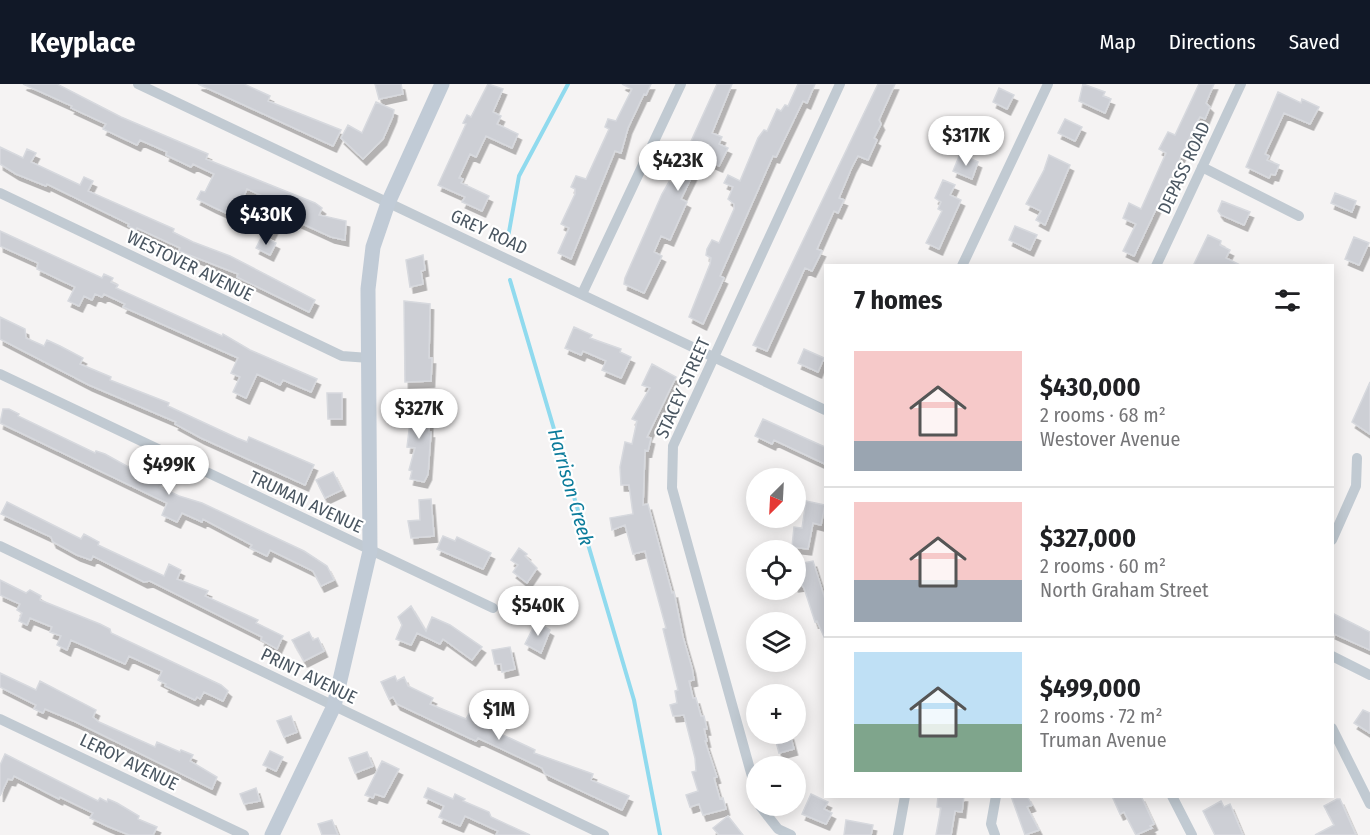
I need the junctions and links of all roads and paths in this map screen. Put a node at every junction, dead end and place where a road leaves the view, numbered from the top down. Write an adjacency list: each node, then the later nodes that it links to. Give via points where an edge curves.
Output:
1 (138, 84): 9 (street, GREY ROAD)
2 (442, 84): 9 (main road)
3 (681, 84): 13 (street)
4 (840, 84): 14 (street, STACEY STREET)
5 (1048, 84): 11 (street)
6 (1241, 84): 7 (street, DEPASS ROAD)
7 (1202, 167): 10 (street); 12 (street, DEPASS ROAD)
8 (0, 193): 15 (street, WESTOVER AVENUE, via 342,357)
9 (388, 203): 13 (street, GREY ROAD); 15 (main road, via 373,247 368,289)
10 (1299, 216)
11 (963, 264)
12 (1157, 264)
13 (582, 294): 14 (street, GREY ROAD)
14 (715, 356): 17 (street, GREY ROAD); 28 (street, STACEY STREET, via 674,446 672,488)
15 (369, 358): 21 (main road)
16 (0, 374): 21 (street, TRUMAN AVENUE)
17 (824, 410)
18 (1357, 458): 19 (street, via 1356,486)
19 (1334, 536)
20 (0, 546): 25 (street, PRINT AVENUE)
21 (370, 550): 22 (street, TRUMAN AVENUE); 25 (main road)
22 (493, 608)
23 (1334, 657): 24 (street)
24 (1370, 675)
25 (334, 706): 35 (main road); 36 (street, PRINT AVENUE)
26 (0, 718): 34 (street, LEROY AVENUE)
27 (1334, 732): 32 (street)
28 (746, 756)
29 (905, 798): 38 (street)
30 (1173, 798): 40 (street)
31 (995, 800): 39 (street, via 991,824)
32 (1370, 804)
33 (768, 816): 37 (street, via 778,829)
34 (244, 835)
35 (272, 835)
36 (604, 835)
37 (791, 835)
38 (898, 835)
39 (995, 835)
40 (1192, 835)

